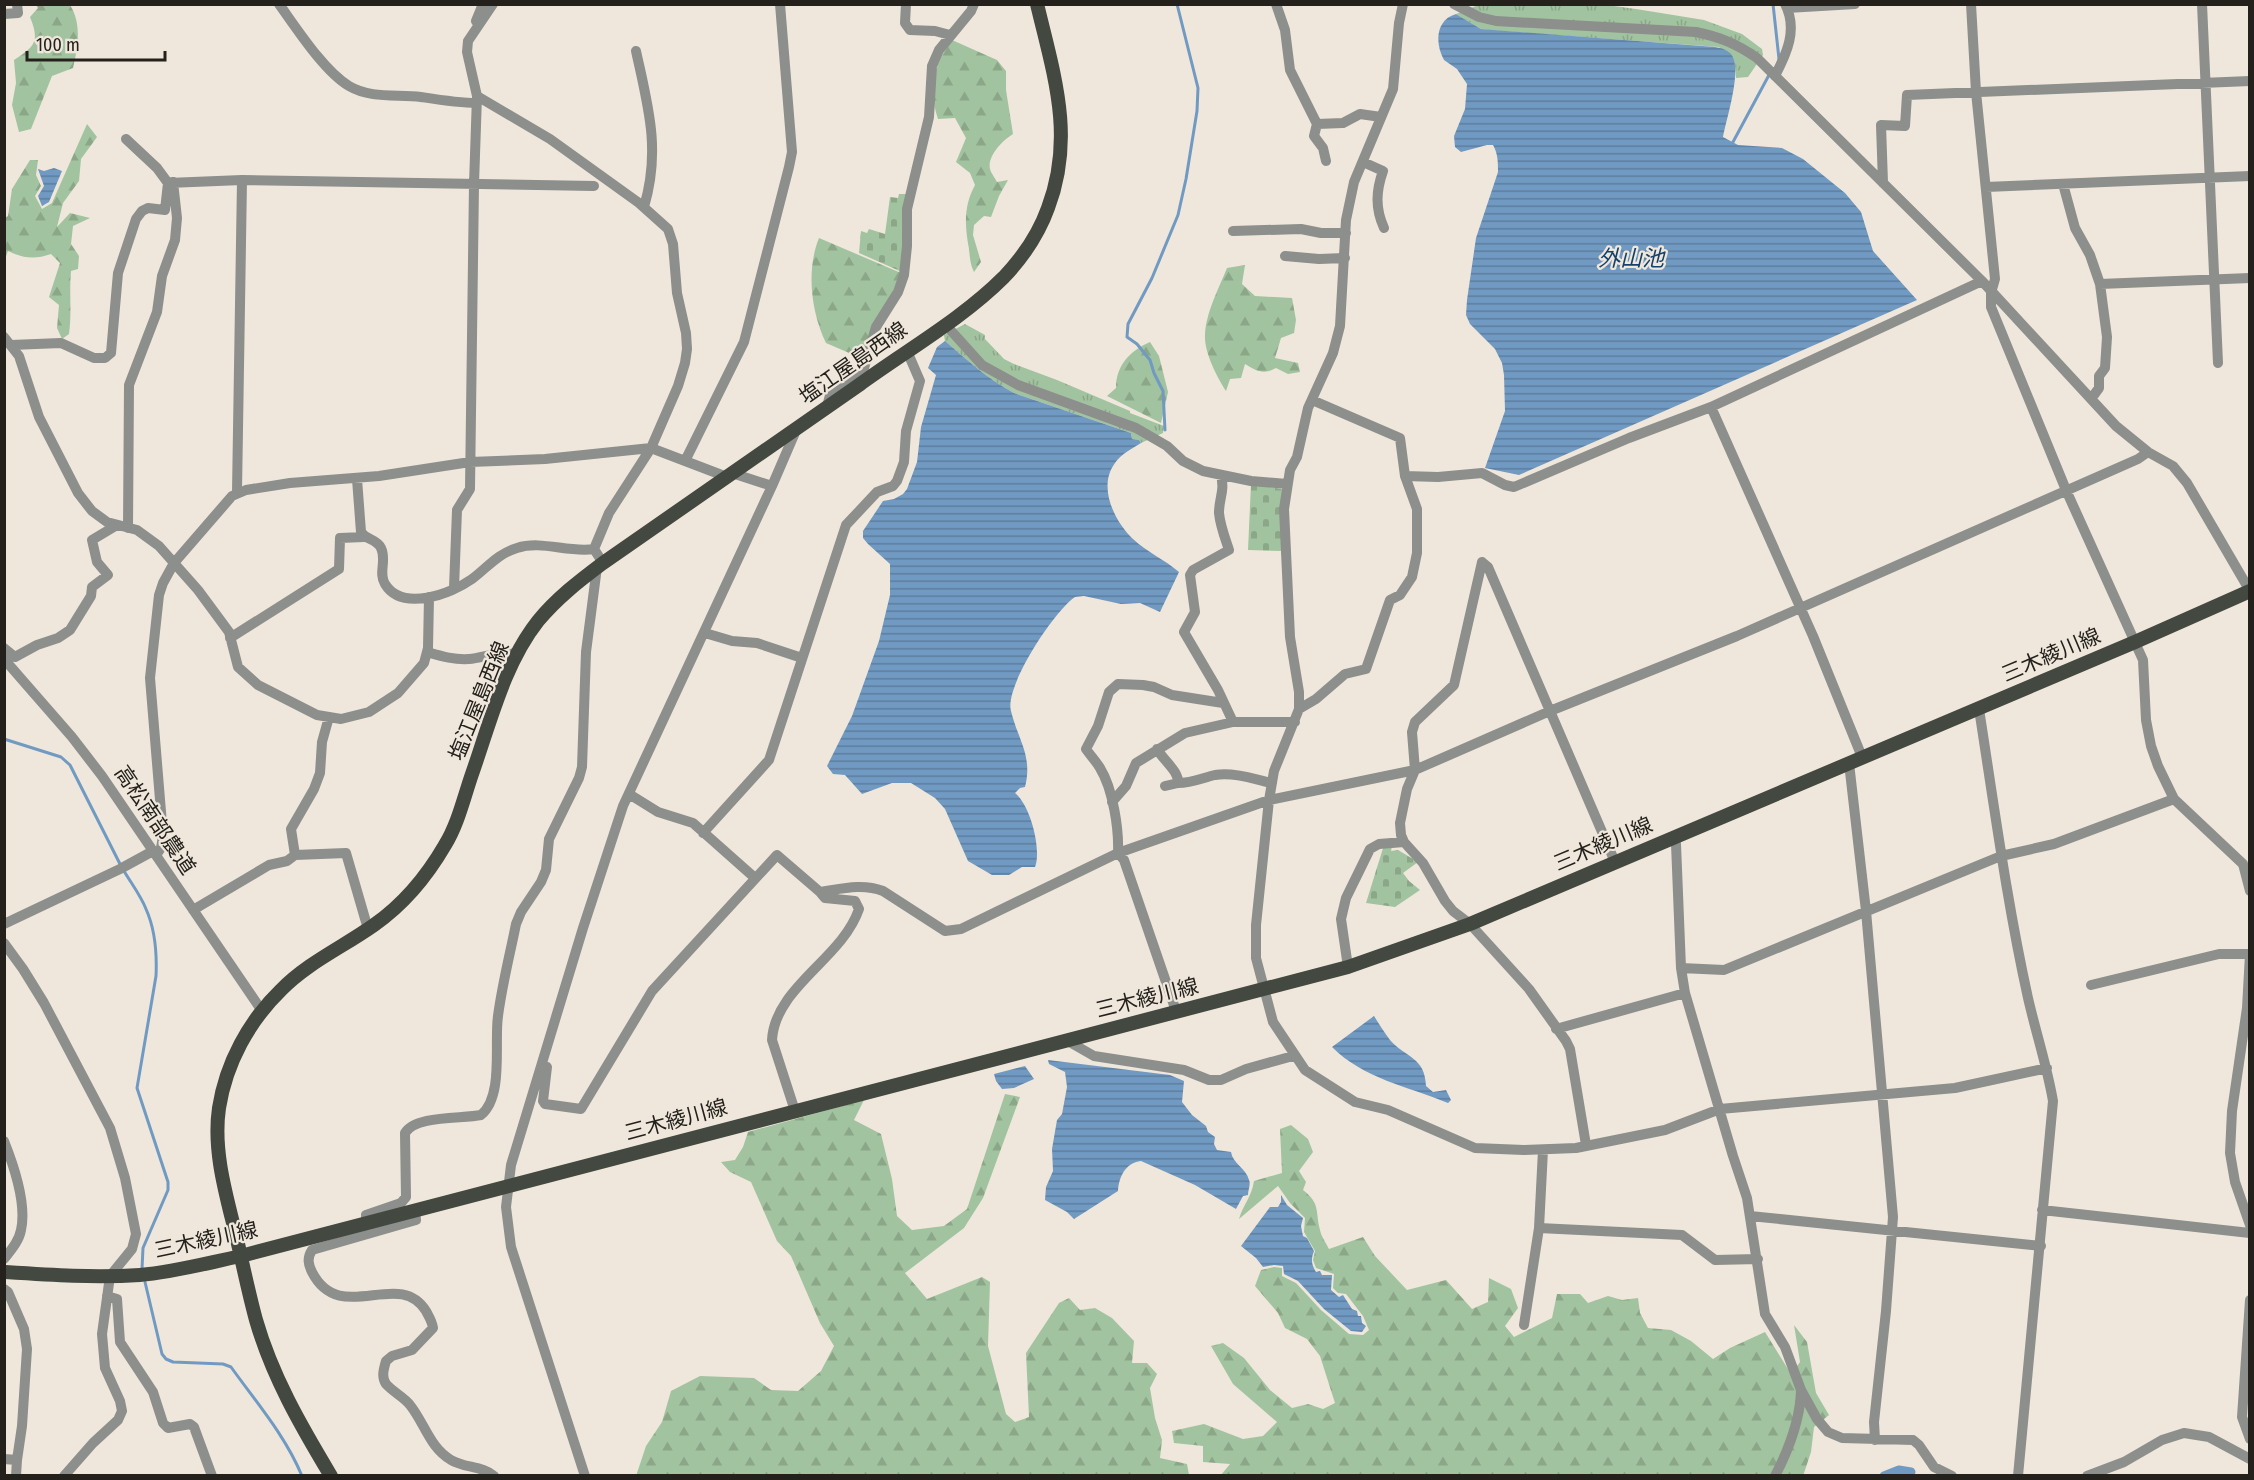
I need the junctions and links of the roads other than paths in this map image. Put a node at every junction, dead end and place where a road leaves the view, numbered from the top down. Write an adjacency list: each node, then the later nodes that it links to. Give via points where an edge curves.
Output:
1 (17, 4): 16 (street, via 18,13)
2 (279, 4): 24 (street, via 333,74 348,86 372,94 450,103)
3 (483, 4): 18 (street)
4 (493, 4): 18 (street)
5 (780, 4): 61 (street, via 792,152 789,167 744,342)
6 (906, 4): 17 (street, via 905,23 910,30)
7 (974, 4): 17 (street)
8 (1037, 4): 50 (main road, 塩江屋島西線, via 1062,128 1059,169 1048,209 1029,246 1005,276)
9 (1276, 4): 26 (street, via 1285,30 1290,70)
10 (1403, 4): 25 (street, via 1393,89)
11 (1454, 4): 20 (street, via 1496,21 1696,32 1719,37 1738,45)
12 (1856, 4): 15 (street)
13 (1971, 4): 23 (street)
14 (2202, 4): 22 (street)
15 (1786, 6): 20 (street, via 1790,46)
16 (4, 14)
17 (950, 35): 56 (street, via 932,66 929,117 907,209 904,275 876,327 864,368 831,391)
18 (468, 40): 24 (street)
19 (636, 51): 39 (street, via 653,131 650,188)
20 (1775, 75): 34 (street)
21 (2250, 81): 22 (street)
22 (2205, 82): 23 (street); 31 (street)
23 (1976, 92): 34 (street, via 1907,95 1905,126 1881,125); 38 (street)
24 (477, 99): 35 (street); 39 (street, via 550,139)
25 (1381, 117): 26 (street, via 1360,114 1343,123); 29 (street)
26 (1317, 124): 28 (street, via 1314,136 1323,148)
27 (126, 140): 33 (street)
28 (1326, 162)
29 (1364, 162): 40 (street, via 1383,171 1377,191 1377,210); 42 (street, via 1354,182)
30 (2250, 176): 31 (street)
31 (2210, 177): 36 (street); 46 (street)
32 (242, 180): 33 (street); 35 (street); 70 (street)
33 (170, 182): 51 (street, via 165,210 148,208 136,219 118,273 111,353 105,358 94,358 61,343); 71 (street, via 177,218 175,240 162,276 157,312 129,385)
34 (1883, 183): 47 (street)
35 (474, 184): 37 (street); 62 (street)
36 (2063, 184): 38 (street); 48 (street, via 2075,228)
37 (594, 186)
38 (1986, 188): 49 (street, via 1995,279)
39 (644, 207): 59 (street, via 668,230 673,244 687,349 678,386)
40 (1383, 228)
41 (1233, 231): 42 (street, via 1301,229)
42 (1346, 233): 44 (street)
43 (1286, 256): 44 (street)
44 (1345, 258): 55 (street, via 1340,326)
45 (2250, 278): 46 (street)
46 (2214, 279): 48 (street); 53 (street)
47 (1982, 281): 49 (street); 57 (street)
48 (2100, 284): 54 (street, via 2107,337 2105,368)
49 (1991, 293): 54 (street); 69 (street, via 1991,307)
50 (945, 324): 52 (main road, 塩江屋島西線); 64 (street, via 994,373 1136,428 1183,460)
51 (8, 341): 71 (street, via 19,356 39,417 78,493 92,511 107,522)
52 (907, 351): 56 (main road, 塩江屋島西線); 86 (street, via 920,381 906,431 904,462 893,486 877,492 846,525)
53 (2218, 363)
54 (2091, 399): 60 (street)
55 (1312, 400): 65 (street, via 1400,438); 67 (street)
56 (827, 407): 58 (main road, 塩江屋島西線)
57 (1711, 407): 65 (street, via 1514,487 1482,473); 79 (street)
58 (797, 428): 63 (main road, 塩江屋島西線); 68 (street)
59 (651, 448): 61 (street); 62 (street); 73 (street, via 609,513)
60 (2148, 452): 69 (street); 77 (street, via 2173,466 2187,483)
61 (685, 461): 63 (street)
62 (470, 462): 66 (street); 76 (street, via 470,489 457,510)
63 (729, 475): 68 (street); 75 (main road, 塩江屋島西線)
64 (1221, 475): 67 (street); 88 (street, via 1224,487 1220,515 1229,550 1190,575 1195,612 1184,632)
65 (1405, 476): 90 (street, via 1417,509 1417,553 1412,577 1400,595 1390,600 1366,669 1345,674)
66 (357, 478): 70 (street); 72 (street)
67 (1287, 484): 90 (street, via 1284,509 1290,637)
68 (772, 486): 80 (street)
69 (2066, 489): 79 (street); 82 (street)
70 (237, 492): 74 (street)
71 (122, 526): 74 (street, via 137,530); 83 (street, via 92,540 96,562 108,575 92,587 91,596 70,630 15,657)
72 (364, 537): 78 (street, via 381,548 384,584 391,591 409,600); 81 (street, via 340,538 339,569)
73 (594, 549): 75 (street); 76 (street, via 536,545 518,548 498,555 470,580)
74 (174, 563): 81 (street, via 198,590); 109 (street, via 159,595 151,657 163,836 161,848)
75 (600, 565): 85 (main road, 塩江屋島西線, via 562,594 537,622); 146 (street, via 586,652 582,767 549,839 541,882 516,924 497,1017 493,1093 481,1115 439,1119 407,1128 406,1197 401,1203 366,1215)
76 (454, 588): 78 (street)
77 (2250, 591): 82 (main road, 三木綾川線)
78 (429, 597): 84 (street)
79 (1801, 607): 91 (street); 96 (street)
80 (705, 633): 86 (street, via 758,643); 102 (street)
81 (230, 638): 92 (street, via 238,666 258,685 317,715)
82 (2135, 642): 89 (main road, 三木綾川線); 103 (street, via 2143,660 2151,746)
83 (4, 648)
84 (427, 652): 85 (street, via 454,659); 92 (street, via 424,663 398,693 369,712 341,719)
85 (516, 655): 121 (main road, 塩江屋島西線, via 449,839 422,881)
86 (802, 657): 106 (street, via 769,760)
87 (4, 659): 109 (street, 高松南部農道, via 72,737)
88 (1223, 703): 93 (street); 105 (street, via 1172,695 1143,685 1113,686 1086,749 1102,770)
89 (1978, 708): 96 (main road, 三木綾川線); 112 (street)
90 (1299, 709): 94 (street)
91 (1550, 711): 98 (street); 98 (street, via 1488,567 1482,562 1454,685 1415,722); 113 (street)
92 (329, 717): 111 (street, via 320,773 291,829)
93 (1233, 722): 94 (street); 95 (street, via 1185,733)
94 (1295, 722): 100 (street)
95 (1157, 749): 99 (street, via 1177,774); 105 (street, via 1136,763 1126,786)
96 (1862, 757): 97 (main road, 三木綾川線)
97 (1849, 763): 107 (main road, 三木綾川線); 118 (street)
98 (1415, 770): 104 (street); 108 (street, via 1400,823)
99 (1178, 783): 100 (street, via 1239,775); 101 (street)
100 (1272, 783): 104 (street)
101 (1165, 786)
102 (629, 794): 106 (street, via 658,812 693,823); 134 (street, via 583,928)
103 (2174, 799): 112 (street, via 2054,844); 115 (street, via 2243,864)
104 (1269, 800): 110 (street); 127 (street, via 1256,925 1256,958)
105 (1112, 802): 110 (street, via 1119,832)
106 (704, 833): 114 (street)
107 (1674, 838): 113 (main road, 三木綾川線); 125 (street)
108 (1404, 842): 120 (street, via 1423,863 1453,911); 124 (street, via 1378,843 1370,849 1346,898 1341,919)
109 (154, 853): 117 (street, 高松南部農道); 119 (street)
110 (1118, 854): 116 (street, via 952,932 945,932 873,887); 130 (street, via 1124,860)
111 (295, 855): 117 (street, via 269,865); 121 (street, via 346,853)
112 (2001, 856): 118 (street); 135 (street, via 2028,998)
113 (1615, 862): 120 (main road, 三木綾川線)
114 (755, 878): 116 (street, via 777,855); 134 (street, via 652,991 580,1109 545,1104 548,1062)
115 (2250, 891)
116 (820, 892): 138 (street, via 825,898 855,901 859,909 840,942 800,984 772,1028 772,1040)
117 (192, 910): 129 (street, 高松南部農道)
118 (1866, 911): 125 (street, via 1724,969); 136 (street)
119 (4, 924)
120 (1470, 924): 124 (main road, 三木綾川線); 131 (street, via 1529,989)
121 (368, 929): 129 (main road, 塩江屋島西線, via 297,974)
122 (5, 945): 156 (street, via 44,1003 110,1128 118,1151 136,1234 132,1249)
123 (2250, 954): 126 (street, via 2219,954); 147 (street, via 2230,1153)
124 (1348, 967): 127 (main road, 三木綾川線)
125 (1681, 968): 128 (street)
126 (2091, 985)
127 (1263, 990): 130 (main road, 三木綾川線); 133 (street, via 1273,1022)
128 (1685, 993): 131 (street); 137 (street)
129 (262, 1011): 152 (main road, 塩江屋島西線, via 237,1050 219,1110 220,1168)
130 (1176, 1011): 132 (main road, 三木綾川線)
131 (1556, 1029): 140 (street, via 1570,1049)
132 (1066, 1040): 133 (street, via 1094,1056 1184,1070 1209,1080 1221,1080); 138 (main road, 三木綾川線)
133 (1293, 1056): 141 (street, via 1305,1070 1355,1102 1388,1110 1475,1148)
134 (544, 1060): 142 (street)
135 (2047, 1068): 136 (street, via 1955,1088); 144 (street, via 2053,1101)
136 (1882, 1094): 137 (street); 149 (street)
137 (1720, 1109): 140 (street, via 1665,1130); 145 (street)
138 (795, 1111): 142 (main road, 三木綾川線)
139 (4, 1141): 153 (street, via 22,1216 14,1247)
140 (1586, 1145): 141 (street)
141 (1544, 1150): 148 (street)
142 (508, 1186): 143 (main road, 三木綾川線); 172 (street, via 506,1207 511,1247)
143 (415, 1210): 146 (main road, 三木綾川線); 171 (street, via 416,1220 312,1250 310,1267 317,1281 336,1295 357,1298 400,1293 415,1297 422,1304 433,1328 412,1350 386,1361 384,1378 412,1407 443,1454 462,1466)
144 (2042, 1210): 150 (street); 151 (street)
145 (1750, 1216): 149 (street); 154 (street)
146 (366, 1223): 152 (main road, 三木綾川線)
147 (2250, 1225)
148 (1539, 1228): 154 (street, via 1682,1235 1715,1260); 160 (street)
149 (1893, 1230): 151 (street); 163 (street)
150 (2250, 1233)
151 (2041, 1246): 175 (street)
152 (241, 1256): 156 (main road, 三木綾川線, via 142,1275); 170 (main road, 塩江屋島西線, via 256,1321 273,1367 296,1419)
153 (4, 1258)
154 (1758, 1259): 161 (street, via 1766,1314 1785,1347)
155 (4, 1272): 156 (main road, 三木綾川線)
156 (110, 1276): 158 (street)
157 (4, 1289): 165 (street, via 24,1329 27,1349)
158 (107, 1296): 168 (street, via 102,1334 105,1368 122,1411 118,1420); 169 (street, via 117,1299 120,1342 153,1392 163,1423 168,1428 190,1424 194,1427)
159 (2250, 1300): 162 (street, via 2242,1416)
160 (1524, 1325)
161 (1801, 1390): 163 (street, via 1828,1432 1842,1438); 173 (street, via 1794,1434)
162 (2250, 1439)
163 (1875, 1440): 174 (street, via 1913,1440 1934,1467)
164 (4, 1459): 165 (street)
165 (17, 1460): 167 (street)
166 (2250, 1460): 176 (street, via 2209,1437 2184,1433)
167 (16, 1476)
168 (64, 1476)
169 (212, 1476)
170 (332, 1476)
171 (495, 1476)
172 (585, 1476)
173 (1775, 1476)
174 (1952, 1476)
175 (2018, 1476)
176 (2087, 1476)

